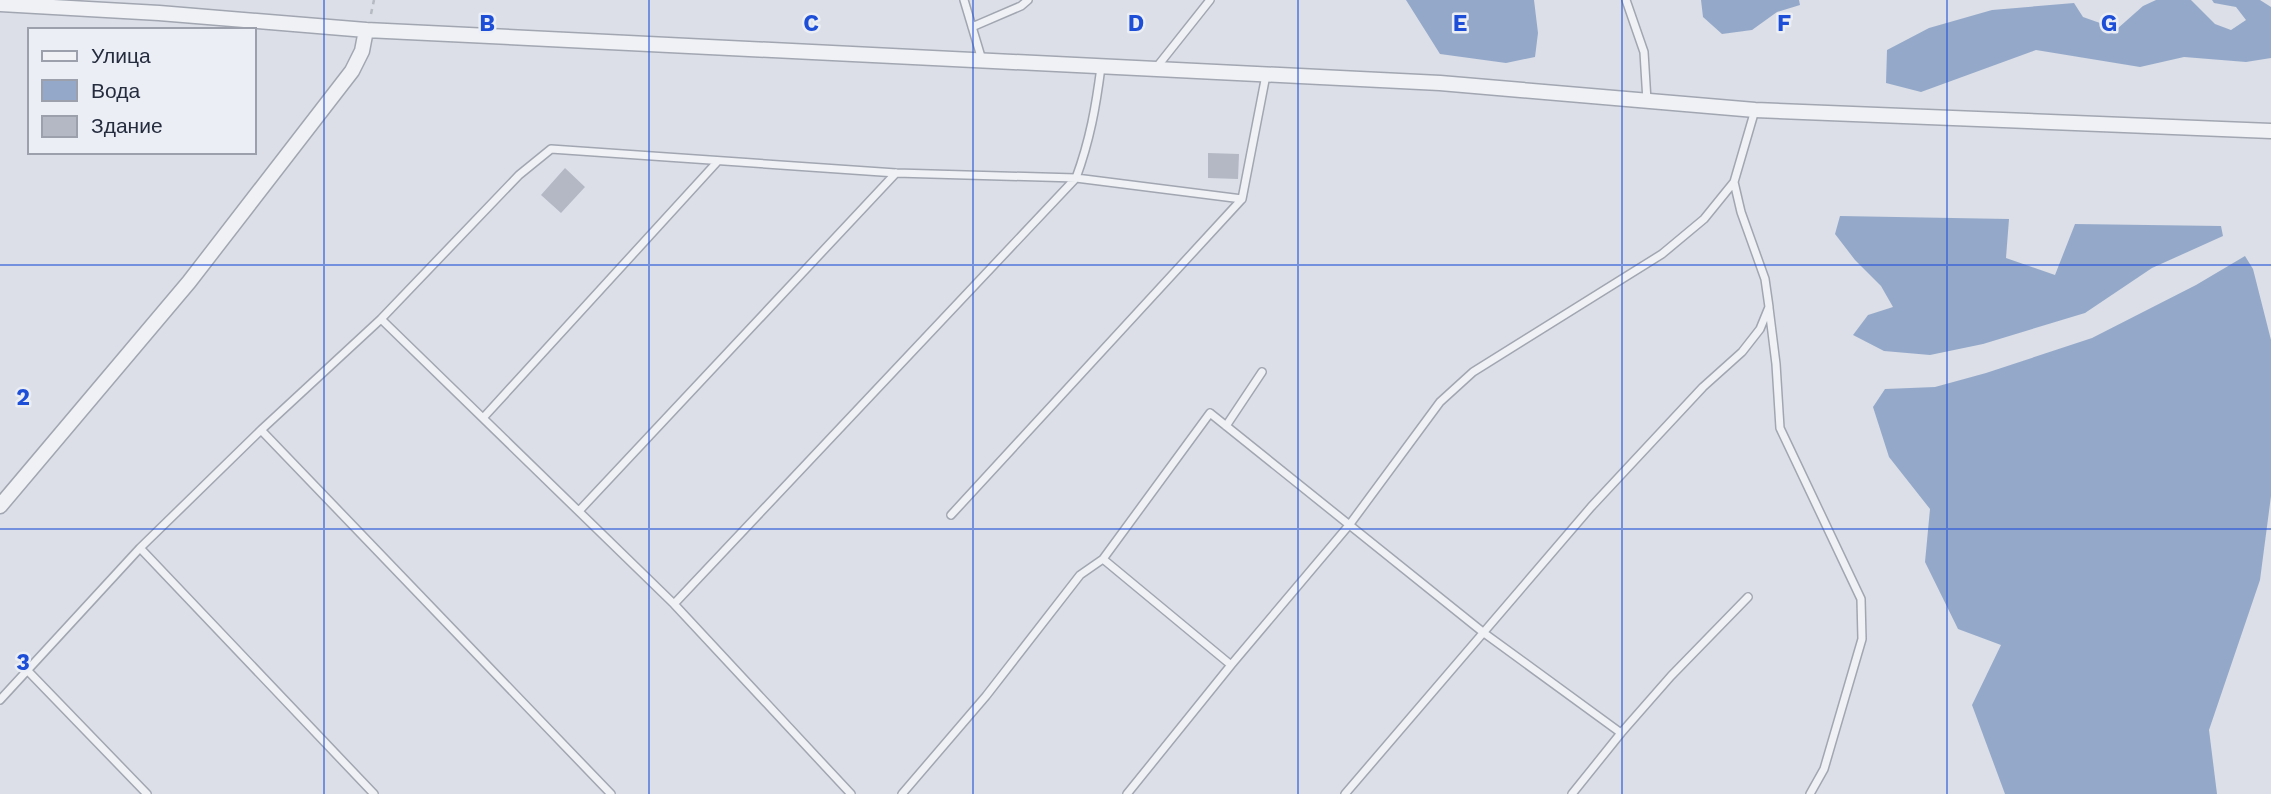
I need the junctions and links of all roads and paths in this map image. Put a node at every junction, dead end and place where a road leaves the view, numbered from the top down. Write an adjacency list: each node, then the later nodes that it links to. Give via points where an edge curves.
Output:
1 (964, 0): 6 (lane)
2 (1028, 0): 6 (lane)
3 (1210, 0): 10 (lane)
4 (1626, 0): 12 (lane, via 1644,52)
5 (0, 4): 7 (street)
6 (972, 27): 8 (lane)
7 (366, 30): 8 (street); 26 (street, via 352,71 189,282)
8 (982, 60): 9 (street)
9 (1101, 66): 10 (street); 17 (lane, via 1088,146)
10 (1154, 69): 11 (street)
11 (1266, 75): 12 (street, via 1440,83); 19 (lane)
12 (1647, 102): 13 (street)
13 (1755, 110): 14 (street); 18 (lane)
14 (2271, 131)
15 (718, 161): 16 (lane); 21 (lane, via 551,149 519,175); 23 (lane)
16 (896, 173): 17 (lane); 27 (lane)
17 (1076, 178): 19 (lane); 33 (lane)
18 (1734, 182): 20 (lane, via 1765,279); 29 (lane, via 1704,219 1662,254 1473,372 1440,402)
19 (1242, 199): 28 (lane)
20 (1769, 307): 34 (lane, via 1760,329 1742,352 1703,387 1591,507); 47 (lane, via 1780,428 1861,599 1862,639 1824,769)
21 (381, 319): 23 (lane); 25 (lane)
22 (1262, 372): 24 (lane)
23 (483, 418): 27 (lane)
24 (1226, 426): 29 (lane); 31 (lane, via 1210,413)
25 (261, 430): 30 (lane); 41 (lane)
26 (0, 506)
27 (579, 511): 33 (lane)
28 (951, 515)
29 (1350, 524): 34 (lane); 35 (lane)
30 (141, 548): 36 (lane); 40 (lane)
31 (1103, 559): 35 (lane); 43 (lane, via 1080,575)
32 (1748, 597): 38 (lane)
33 (674, 604): 42 (lane)
34 (1484, 632): 38 (lane); 45 (lane)
35 (1231, 665): 44 (lane)
36 (28, 671): 37 (lane); 39 (lane)
37 (0, 700)
38 (1621, 733): 46 (lane)
39 (147, 794)
40 (374, 794)
41 (611, 794)
42 (851, 794)
43 (902, 794)
44 (1127, 794)
45 (1345, 794)
46 (1572, 794)
47 (1810, 794)

